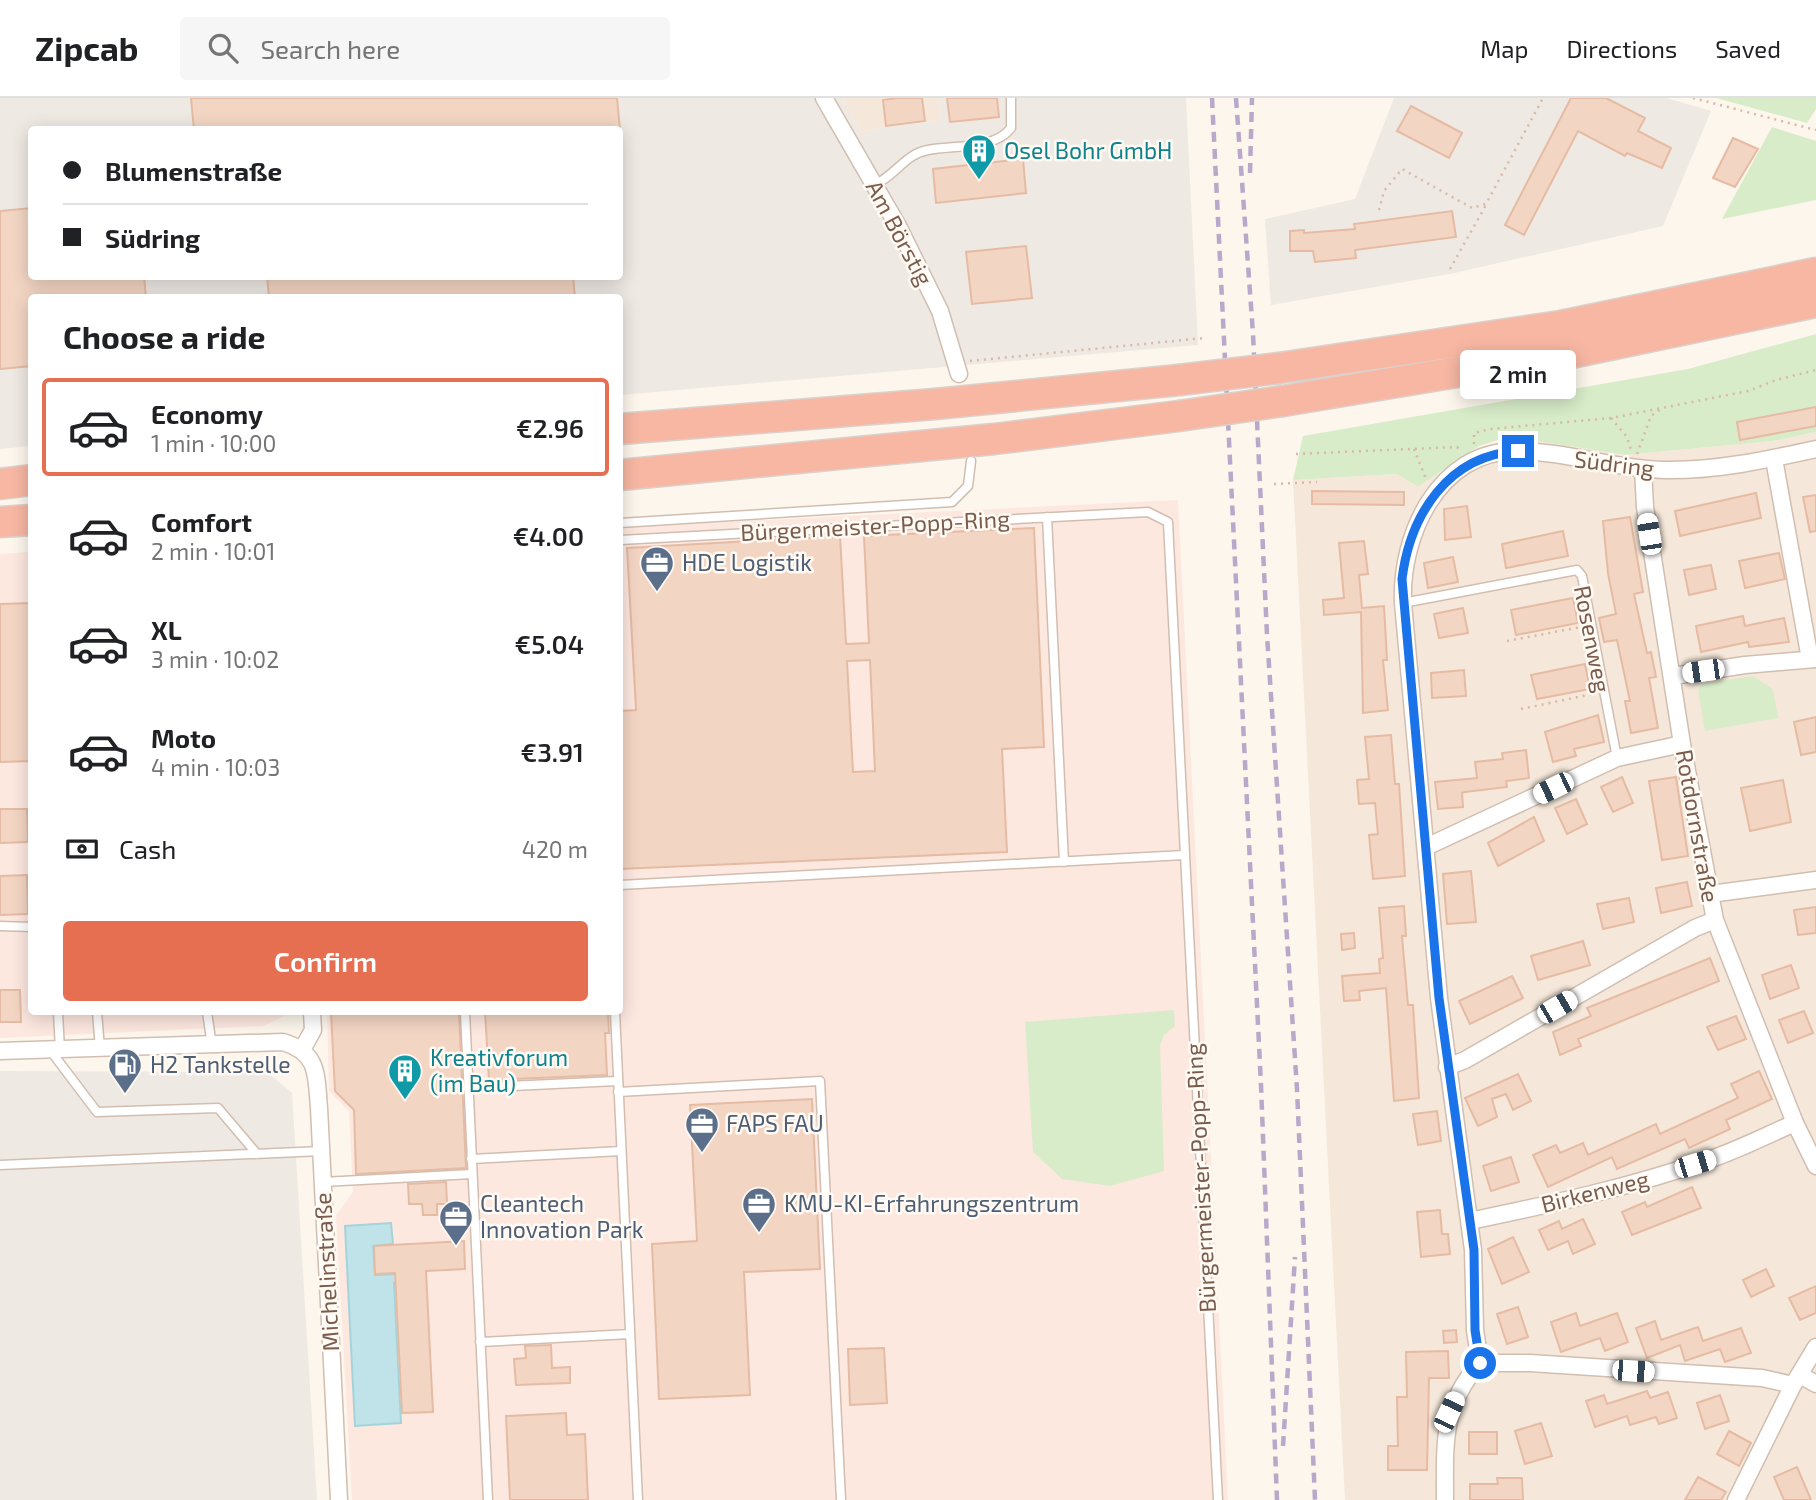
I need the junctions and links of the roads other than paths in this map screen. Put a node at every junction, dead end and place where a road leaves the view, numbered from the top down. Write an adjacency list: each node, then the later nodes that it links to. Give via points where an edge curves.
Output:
1 (824, 98): 3 (street, Am Börstig)
2 (1011, 98): 3 (lane, via 1011,128 998,141 925,150)
3 (874, 185): 6 (street, Am Börstig, via 940,311)
4 (1816, 273): 7 (highway, bridge, via 1561,326 1279,368 935,404)
5 (1816, 302): 12 (highway, bridge, via 1591,349 1283,401 994,439)
6 (958, 368)
7 (623, 429)
8 (1816, 449): 9 (street, Südring)
9 (1774, 458): 11 (street, Südring, via 1704,469); 21 (street)
10 (971, 461): 18 (lane, via 968,486 952,502)
11 (1640, 469): 20 (street, Südring, via 1518,451 1474,461 1431,498 1405,556); 22 (street, Rotdornstraße)
12 (623, 475)
13 (28, 480): 14 (highway)
14 (0, 484)
15 (1047, 517): 19 (lane, Bürgermeister-Popp-Ring); 26 (lane, Bürgermeister-Popp-Ring, via 1148,512 1168,522); 27 (lane)
16 (28, 520): 17 (highway)
17 (0, 522)
18 (623, 523)
19 (623, 540)
20 (1403, 603): 24 (lane, Rosenweg, via 1577,570 1582,576); 25 (street)
21 (1813, 659): 22 (street)
22 (1673, 676): 23 (street, Rotdornstraße)
23 (1682, 744): 24 (street); 30 (street, Rotdornstraße)
24 (1617, 758): 25 (street)
25 (1426, 847): 45 (street)
26 (1184, 855): 27 (lane); 69 (lane, Bürgermeister-Popp-Ring)
27 (1064, 862): 29 (lane)
28 (1816, 880): 30 (street)
29 (623, 885)
30 (1710, 894): 31 (street, Rotdornstraße)
31 (1715, 920): 45 (street); 49 (street, Rotdornstraße)
32 (0, 926): 33 (lane)
33 (28, 927)
34 (58, 1015): 43 (lane)
35 (97, 1015): 42 (lane)
36 (207, 1015): 40 (lane)
37 (312, 1015): 41 (street, via 313,1030)
38 (465, 1015): 47 (lane)
39 (615, 1015): 46 (lane)
40 (212, 1046): 41 (street, via 283,1042); 42 (street)
41 (303, 1048): 50 (street, Michelinstraße, via 312,1060 316,1079)
42 (100, 1049): 43 (street)
43 (55, 1050): 44 (street); 52 (lane, via 97,1112 218,1108)
44 (0, 1051)
45 (1447, 1067): 58 (street)
46 (617, 1081): 47 (lane); 48 (lane)
47 (468, 1088): 53 (lane)
48 (618, 1092): 51 (lane); 68 (lane, via 820,1081)
49 (1795, 1123): 55 (street, Rotdornstraße); 58 (street, Birkenweg, via 1713,1159 1660,1176)
50 (322, 1151): 52 (lane); 57 (street, Michelinstraße)
51 (621, 1151): 53 (lane); 59 (lane)
52 (257, 1154): 54 (lane)
53 (471, 1159): 56 (lane)
54 (0, 1165)
55 (1816, 1166)
56 (472, 1174): 57 (lane); 60 (lane)
57 (323, 1182): 65 (street, Michelinstraße)
58 (1470, 1221): 62 (street)
59 (630, 1334): 60 (lane); 67 (lane)
60 (480, 1342): 66 (lane)
61 (1816, 1347): 63 (street)
62 (1480, 1363): 63 (street); 70 (street, via 1449,1412)
63 (1797, 1380): 64 (street); 71 (street)
64 (1816, 1384)
65 (339, 1500)
66 (488, 1500)
67 (638, 1500)
68 (841, 1500)
69 (1218, 1500)
70 (1445, 1500)
71 (1736, 1500)

